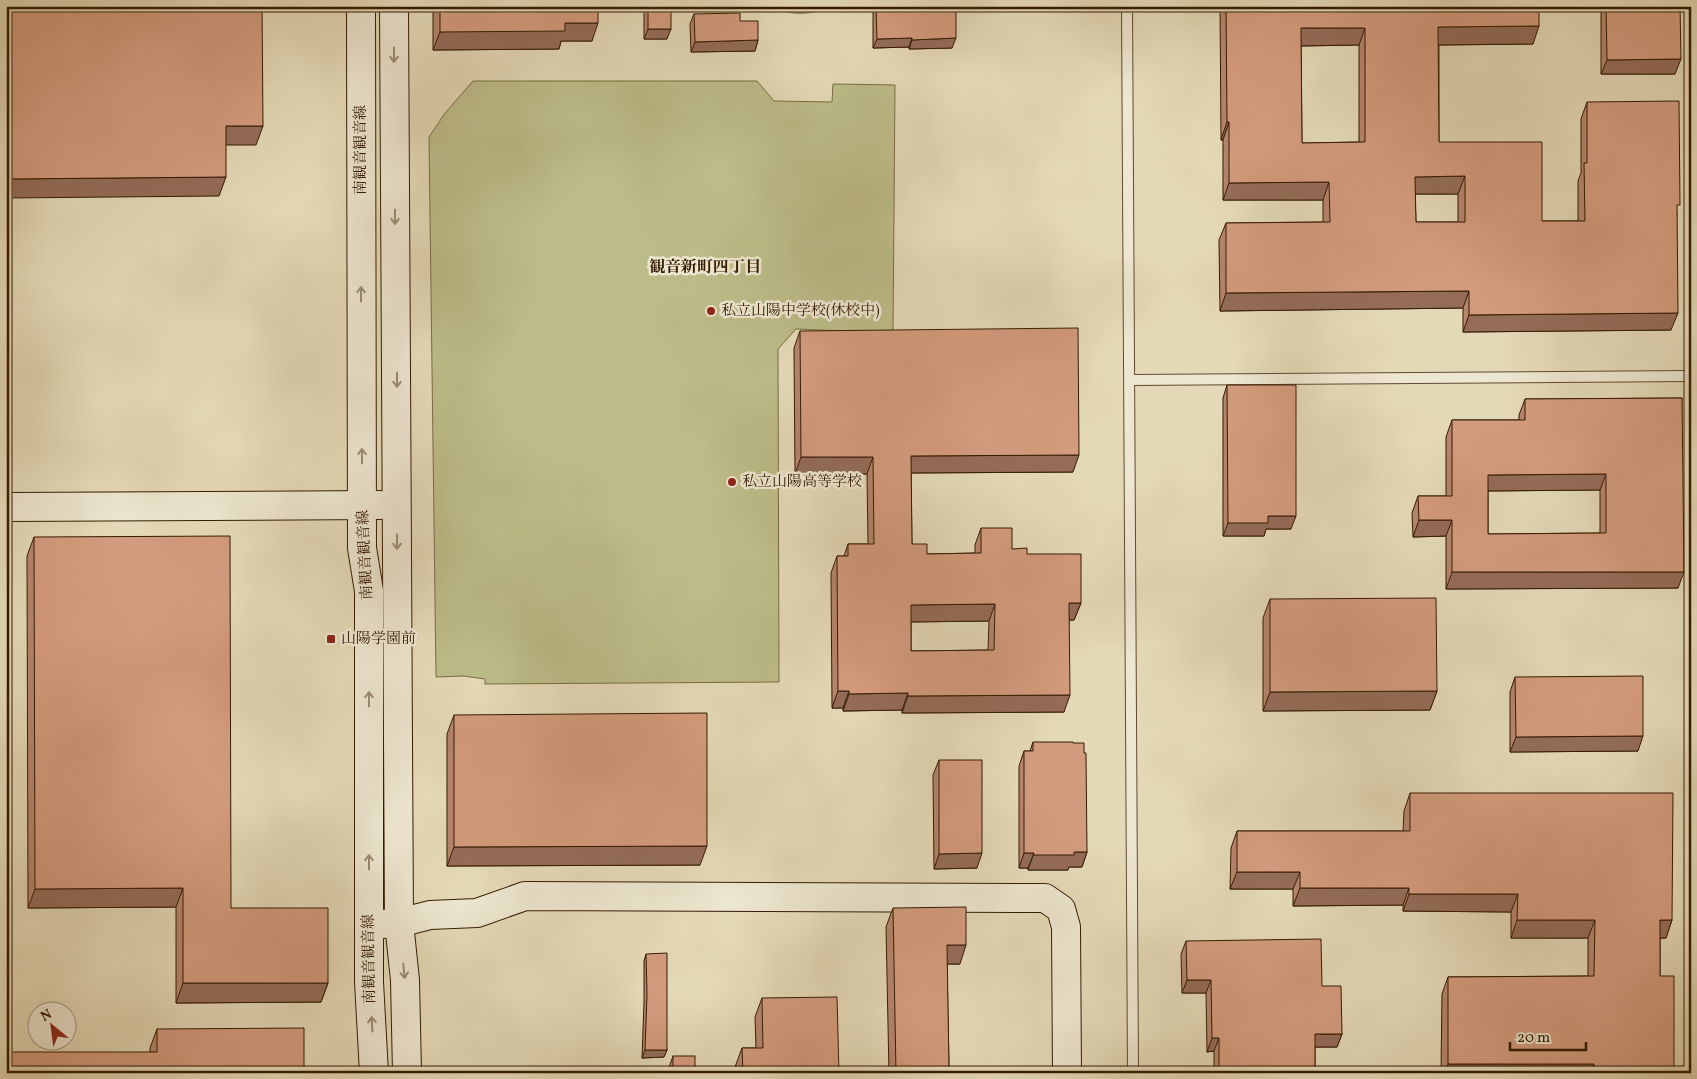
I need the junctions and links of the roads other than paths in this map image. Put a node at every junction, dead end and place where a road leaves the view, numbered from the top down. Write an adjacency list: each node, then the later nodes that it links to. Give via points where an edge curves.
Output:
1 (361, 6): 6 (main road, 南観音観音線, one-way to 1)
2 (394, 6): 7 (main road, 南観音観音線, one-way to 7)
3 (1127, 6): 5 (lane)
4 (1691, 376): 5 (lane)
5 (1130, 380): 14 (lane)
6 (363, 505): 7 (main road); 8 (main road); 10 (main road, 南観音観音線, one-way to 6, via 369,591 362,548)
7 (397, 505): 9 (main road, 南観音観音線, one-way to 9)
8 (6, 507)
9 (399, 923): 10 (main road); 12 (main road, 南観音観音線, one-way to 12, via 405,980); 13 (main road, via 430,915 477,913 525,896 1046,898 1061,909 1066,926)
10 (369, 924): 11 (main road, 南観音観音線, one-way to 10)
11 (374, 1073)
12 (407, 1073)
13 (1067, 1073)
14 (1133, 1073)

